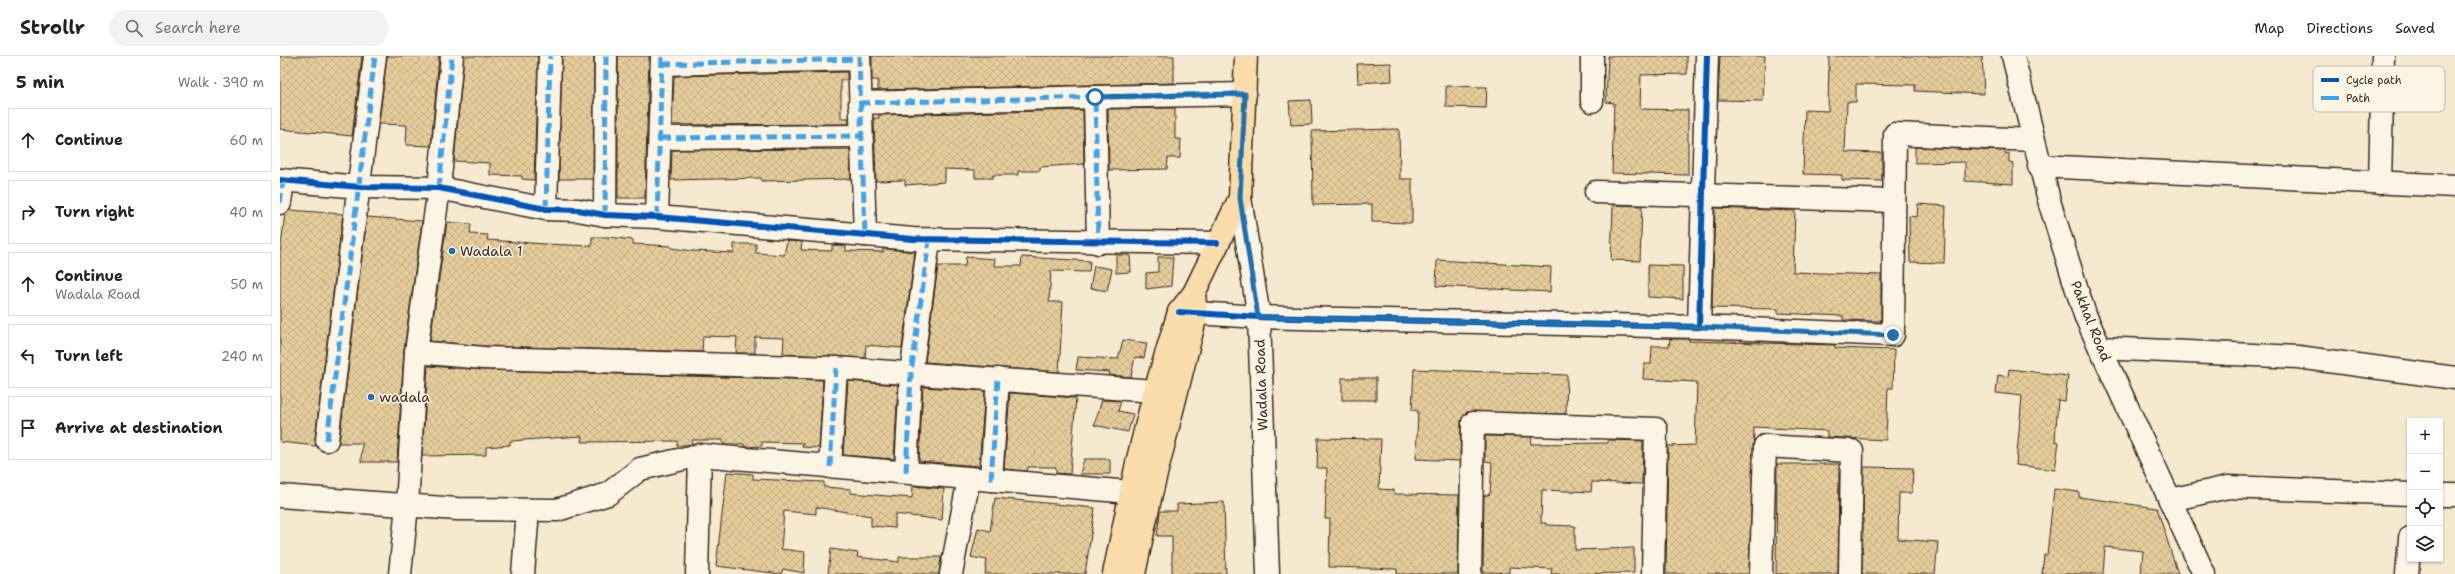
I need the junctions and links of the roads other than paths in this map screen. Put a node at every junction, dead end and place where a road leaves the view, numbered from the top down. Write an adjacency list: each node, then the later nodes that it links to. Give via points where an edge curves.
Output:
1 (375, 56): 25 (street)
2 (452, 56): 26 (street)
3 (550, 56): 32 (street)
4 (606, 56): 33 (street)
5 (1246, 56): 13 (main road)
6 (1592, 56): 15 (street)
7 (1707, 56): 28 (street)
8 (2013, 56): 20 (street, Pakhal Road)
9 (2383, 56): 12 (street)
10 (859, 58): 11 (street); 16 (street)
11 (662, 60): 19 (street)
12 (2383, 66)
13 (1245, 94): 14 (street); 29 (main road)
14 (1095, 97): 16 (street); 37 (street)
15 (1592, 101)
16 (860, 103): 18 (street)
17 (2382, 112): 23 (street)
18 (861, 136): 19 (street); 35 (street)
19 (661, 138): 34 (street)
20 (2033, 140): 21 (street, Pakhal Road); 30 (street, via 1895,134)
21 (2040, 166): 23 (street); 42 (street, Pakhal Road, via 2085,315)
22 (281, 180): 25 (street); 31 (street)
23 (2380, 183): 24 (street)
24 (2455, 186)
25 (360, 187): 26 (street); 49 (street)
26 (440, 188): 32 (street); 43 (street)
27 (1596, 192): 28 (street)
28 (1702, 197): 30 (street); 41 (street)
29 (1240, 198): 38 (main road); 40 (street, Wadala Road)
30 (1894, 201): 41 (street, via 1893,335)
31 (280, 203)
32 (546, 209): 33 (street, via 578,210)
33 (605, 215): 34 (street)
34 (657, 217): 35 (street)
35 (865, 236): 36 (street)
36 (929, 240): 37 (street); 45 (street)
37 (1098, 243): 38 (street)
38 (1218, 243): 39 (main road, via 1194,293)
39 (1188, 313): 40 (street); 48 (main road); 69 (main road)
40 (1258, 317): 41 (street); 70 (street, Wadala Road)
41 (1699, 327)
42 (2100, 348): 46 (street, via 2298,357); 60 (street, Pakhal Road)
43 (416, 352): 44 (street, via 484,358); 61 (street)
44 (836, 368): 45 (street); 51 (street)
45 (911, 374): 47 (street); 52 (street)
46 (2455, 378)
47 (998, 379): 48 (street); 54 (street)
48 (1155, 391): 55 (main road)
49 (327, 440)
50 (700, 455): 51 (street); 62 (street, via 640,469 608,494 557,510); 66 (street)
51 (830, 466): 52 (street)
52 (906, 472): 53 (street)
53 (969, 478): 54 (street); 67 (street)
54 (991, 480): 55 (street)
55 (1130, 492): 68 (main road)
56 (2407, 494): 60 (street, via 2228,487)
57 (2443, 495): 58 (street)
58 (2455, 495)
59 (280, 496): 61 (street)
60 (2170, 500): 75 (street, Pakhal Road)
61 (407, 506): 62 (street); 64 (street)
62 (528, 510): 65 (street)
63 (2408, 562): 76 (street)
64 (400, 574)
65 (524, 574)
66 (697, 574)
67 (951, 574)
68 (1114, 574)
69 (1134, 574)
70 (1268, 574)
71 (1470, 574): 72 (street, via 1473,423 1656,430)
72 (1653, 574)
73 (1761, 574): 74 (street, via 1766,446 1852,451)
74 (1850, 574)
75 (2204, 574)
76 (2407, 574)

